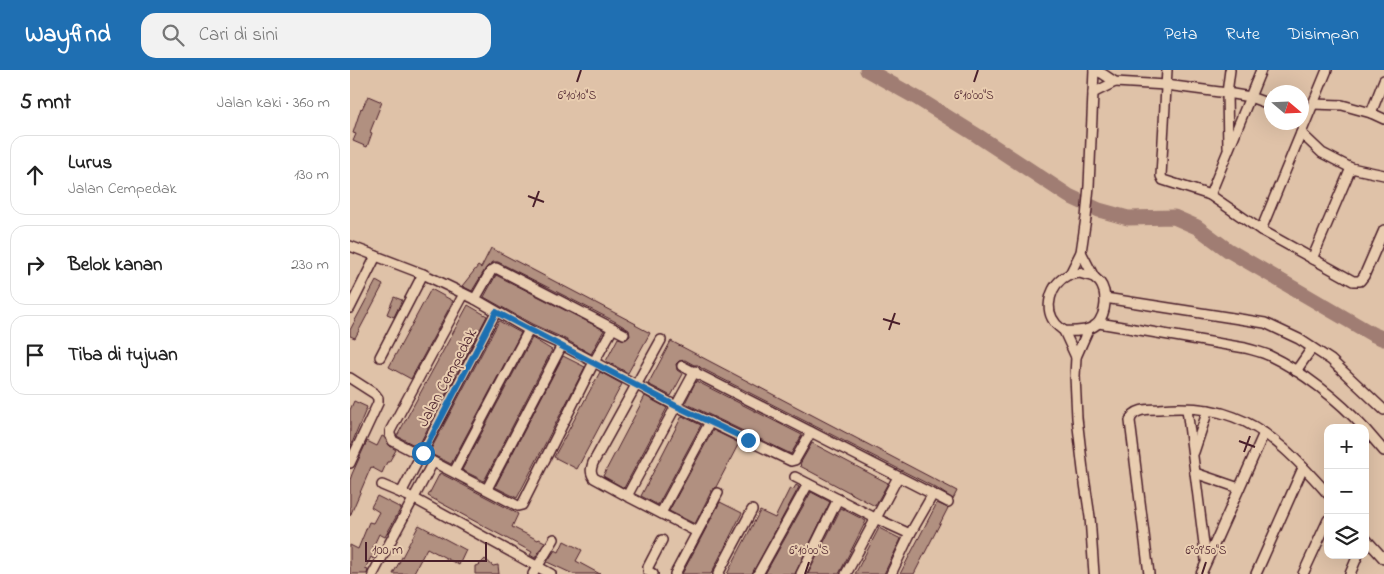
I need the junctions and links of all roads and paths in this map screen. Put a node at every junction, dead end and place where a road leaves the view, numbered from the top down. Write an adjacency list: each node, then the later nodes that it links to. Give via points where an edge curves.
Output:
1 (1094, 70): 7 (street); 9 (street)
2 (1167, 70): 8 (street)
3 (1230, 70): 10 (street)
4 (1261, 70): 11 (street)
5 (1327, 70): 13 (street)
6 (1384, 80): 15 (street)
7 (1115, 82): 8 (street); 9 (street)
8 (1166, 85): 10 (street); 22 (street, via 1161,176 1163,180)
9 (1092, 93): 26 (street, via 1089,186)
10 (1228, 93): 11 (street); 19 (street)
11 (1250, 97): 12 (street); 19 (street)
12 (1264, 102)
13 (1313, 104): 14 (street); 15 (street, via 1342,104)
14 (1309, 110)
15 (1371, 113): 16 (street)
16 (1384, 119)
17 (1302, 130): 18 (street)
18 (1301, 134): 20 (street, via 1322,153); 23 (street)
19 (1228, 152): 22 (street)
20 (1351, 168): 21 (street); 28 (street)
21 (1384, 175)
22 (1210, 195): 23 (street)
23 (1261, 230): 28 (street)
24 (1384, 230): 28 (street, via 1360,281 1353,281)
25 (350, 246): 27 (street)
26 (1081, 252): 30 (street); 31 (street)
27 (376, 256): 29 (street); 35 (street)
28 (1312, 259)
29 (423, 274): 32 (street); 46 (street)
30 (1070, 274): 31 (street); 41 (street, via 1052,290 1049,300 1053,320)
31 (1094, 277): 33 (street, via 1102,285)
32 (464, 294): 34 (street); 65 (street, via 390,431 393,441)
33 (1105, 298): 37 (street, via 1105,309); 45 (street, via 1265,323)
34 (475, 299): 36 (street); 38 (street, via 496,268)
35 (350, 308)
36 (496, 312): 39 (street); 65 (street, Jalan Cempedak)
37 (1099, 323): 40 (street); 51 (street, via 1245,348 1266,354)
38 (613, 328): 42 (street); 48 (street)
39 (529, 330): 44 (street); 69 (street)
40 (1088, 330): 41 (street); 47 (street)
41 (1064, 331): 47 (street)
42 (624, 334)
43 (661, 340): 53 (street)
44 (562, 345): 48 (street); 76 (street)
45 (1312, 348): 51 (street); 57 (street, via 1331,360)
46 (380, 357)
47 (1076, 357): 107 (street, via 1077,418)
48 (594, 362): 53 (street); 76 (street, via 522,505 518,506)
49 (682, 366): 50 (street)
50 (695, 371): 54 (street); 60 (street)
51 (1296, 371): 59 (street, via 1334,398)
52 (350, 378): 67 (street, via 375,394 378,403)
53 (636, 384): 54 (street); 81 (street, via 591,470 594,478)
54 (676, 406): 58 (street); 81 (street)
55 (1187, 409): 56 (street); 64 (street); 108 (street, via 1134,412 1130,420)
56 (1208, 410): 61 (street, via 1234,416); 64 (street)
57 (1384, 410)
58 (710, 422): 60 (street, via 790,461 795,460); 86 (street)
59 (1359, 424)
60 (811, 432): 72 (street)
61 (1264, 433): 68 (street); 75 (street)
62 (1369, 434): 63 (street)
63 (1384, 451)
64 (1193, 455): 70 (street)
65 (421, 456): 66 (street); 78 (street, Jalan Cempedak)
66 (433, 462): 69 (street); 82 (street)
67 (350, 463)
68 (1303, 468): 77 (street); 110 (street)
69 (454, 472): 76 (street)
70 (1195, 473): 75 (street); 96 (street)
71 (795, 477): 73 (street)
72 (898, 477): 80 (street); 87 (street)
73 (808, 484): 83 (street); 103 (street)
74 (382, 485): 78 (street)
75 (1239, 488): 96 (street)
76 (488, 489)
77 (1324, 490)
78 (401, 493): 82 (street)
79 (718, 493): 89 (street)
80 (933, 494): 84 (street); 90 (street)
81 (627, 496): 86 (street)
82 (413, 498): 97 (street); 98 (street)
83 (838, 500): 87 (street); 104 (street)
84 (948, 502)
85 (752, 510): 102 (street)
86 (661, 513): 89 (street)
87 (875, 518): 90 (street); 105 (street)
88 (1324, 529): 111 (street)
89 (697, 532): 101 (street)
90 (910, 534): 106 (street)
91 (554, 538): 97 (street)
92 (662, 540): 100 (street, via 648,567)
93 (1369, 542): 95 (street)
94 (1356, 559): 112 (street)
95 (1384, 559)
96 (1206, 561): 109 (street)
97 (535, 570): 99 (street)
98 (373, 574)
99 (552, 574)
100 (653, 574)
101 (675, 574)
102 (718, 574)
103 (758, 574)
104 (801, 574)
105 (846, 574)
106 (891, 574)
107 (1094, 574)
108 (1149, 574)
109 (1201, 574)
110 (1256, 574)
111 (1303, 574)
112 (1350, 574)

